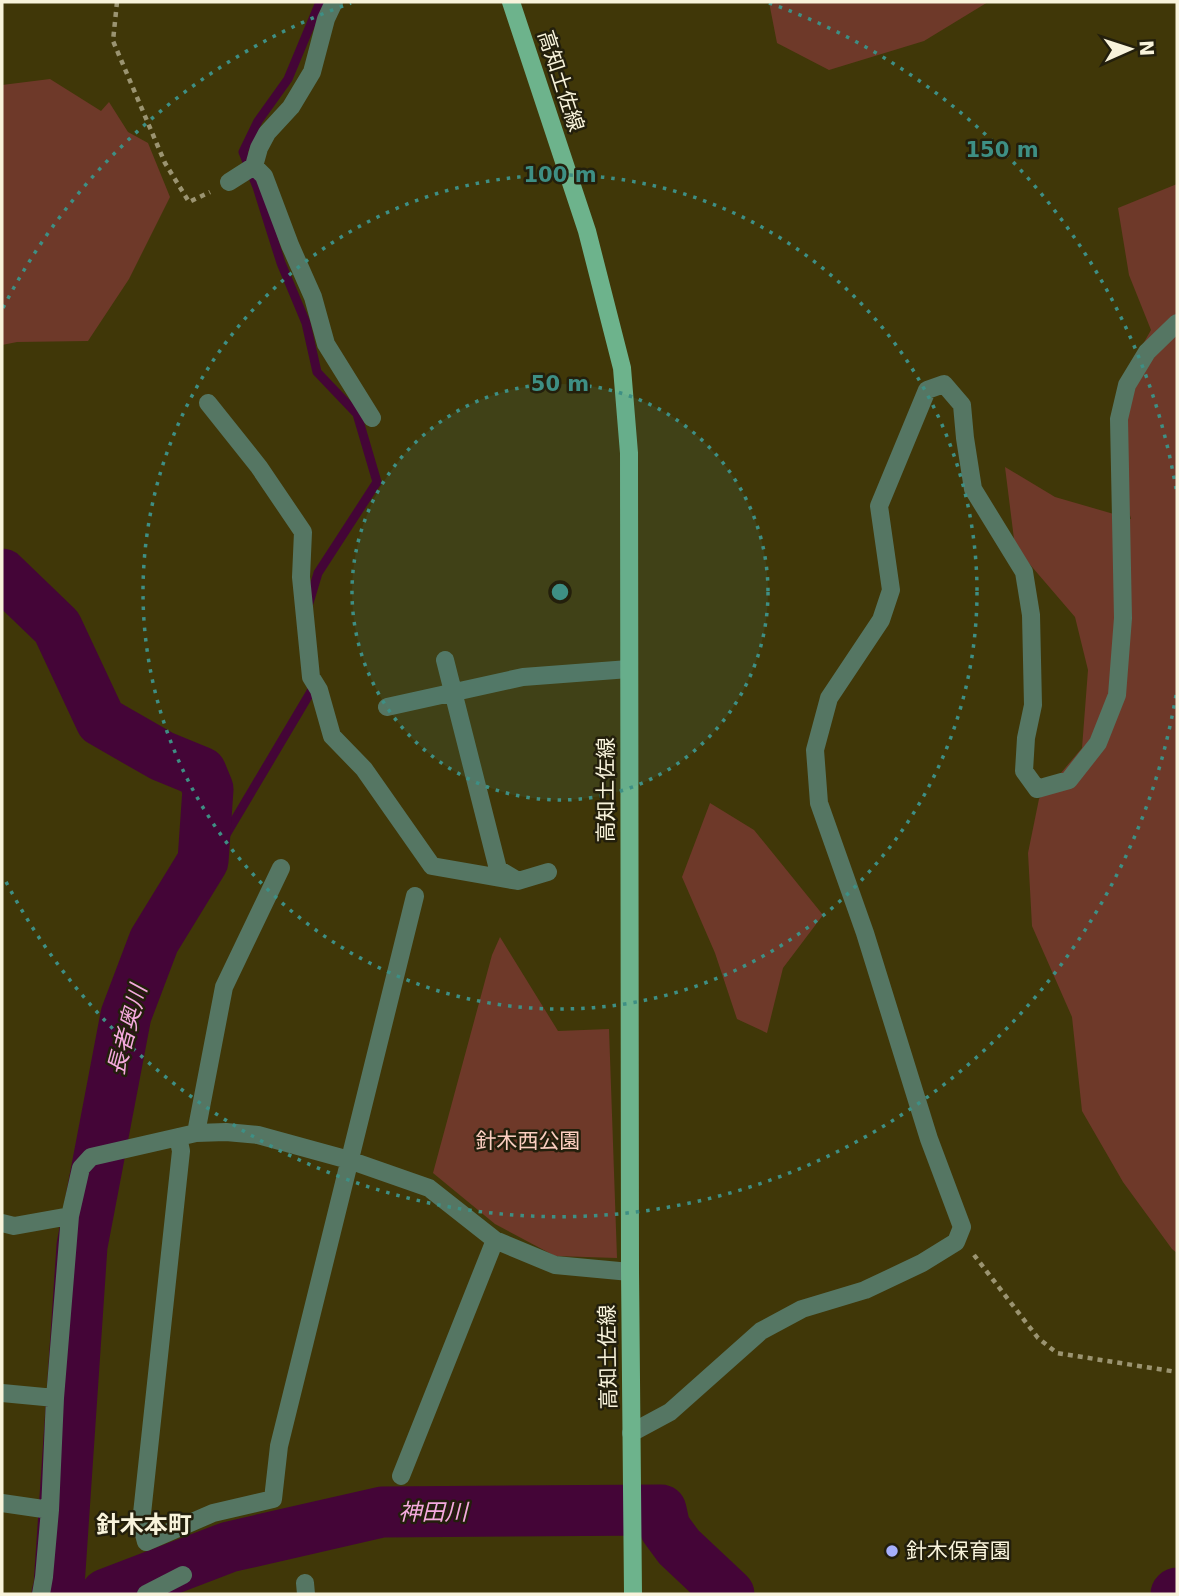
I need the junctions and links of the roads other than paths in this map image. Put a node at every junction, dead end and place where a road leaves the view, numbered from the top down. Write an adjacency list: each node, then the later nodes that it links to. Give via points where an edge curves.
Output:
1 (334, 2): 3 (street, via 312,72 291,107 267,133)
2 (511, 2): 9 (main road, 高知土佐線, via 587,231 622,368 629,453)
3 (254, 166): 4 (street); 7 (street, via 264,176 313,297 326,344)
4 (229, 182)
5 (1177, 323): 25 (street, via 1147,352 1126,384 1119,419 1123,618 1117,695 1098,743 1069,780 1037,789 1024,771 1033,705 1031,615 1024,572 973,489 962,405 944,384 927,390 879,506 891,590 881,620 829,698 815,750 818,803 961,1227 956,1242 865,1290 802,1309 761,1331 670,1412)
6 (208, 403): 14 (street, via 303,532 302,577 315,684 332,736 364,769 432,866)
7 (372, 418)
8 (445, 660): 10 (street)
9 (629, 669): 10 (street, via 523,677); 22 (main road, 高知土佐線)
10 (453, 692): 11 (street); 14 (street, via 498,869)
11 (387, 707)
12 (281, 868): 16 (street, via 224,988)
13 (548, 872): 14 (street)
14 (518, 881)
15 (415, 896): 18 (street)
16 (197, 1133): 17 (street); 18 (street, via 258,1135)
17 (178, 1138): 18 (street, via 181,1150 141,1523 146,1542 213,1513 272,1499 279,1446); 19 (street, via 99,1155 81,1168)
18 (349, 1160): 21 (street, via 429,1188)
19 (70, 1216): 20 (street, via 14,1226); 24 (street)
20 (2, 1223)
21 (495, 1240): 22 (street, via 555,1265); 26 (street)
22 (630, 1272): 25 (main road, 高知土佐線)
23 (2, 1392): 24 (street)
24 (55, 1398): 28 (street)
25 (631, 1433): 32 (main road, 高知土佐線)
26 (401, 1476)
27 (2, 1503): 28 (street)
28 (50, 1510): 30 (street)
29 (183, 1576): 31 (street)
30 (41, 1594)
31 (146, 1594)
32 (633, 1594)

